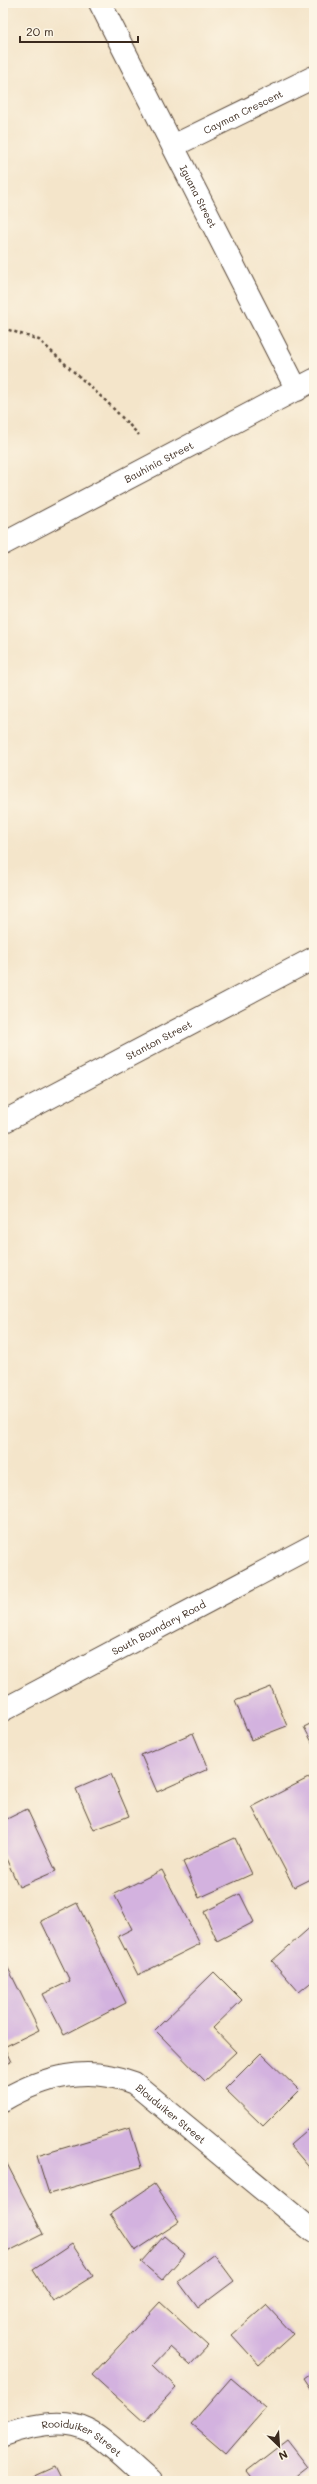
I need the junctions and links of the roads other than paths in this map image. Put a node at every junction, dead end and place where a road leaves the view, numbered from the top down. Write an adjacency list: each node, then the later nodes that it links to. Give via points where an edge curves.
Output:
1 (100, 3): 3 (street, Iguana Street)
2 (314, 77): 3 (street, Cayman Crescent)
3 (173, 146): 4 (street, Iguana Street)
4 (305, 385): 5 (street, Bauhinia Street)
5 (3, 544)
6 (314, 958): 7 (street, Stanton Street)
7 (3, 1122)
8 (314, 1545): 9 (street, South Boundary Road)
9 (3, 1710)
10 (3, 2100): 11 (street, Blouduiker Street, via 54,2078 75,2074 114,2075 134,2083)
11 (314, 2232)
12 (3, 2435): 13 (street, Rooiduiker Street, via 22,2428 48,2424 71,2425 88,2430)
13 (150, 2481)

